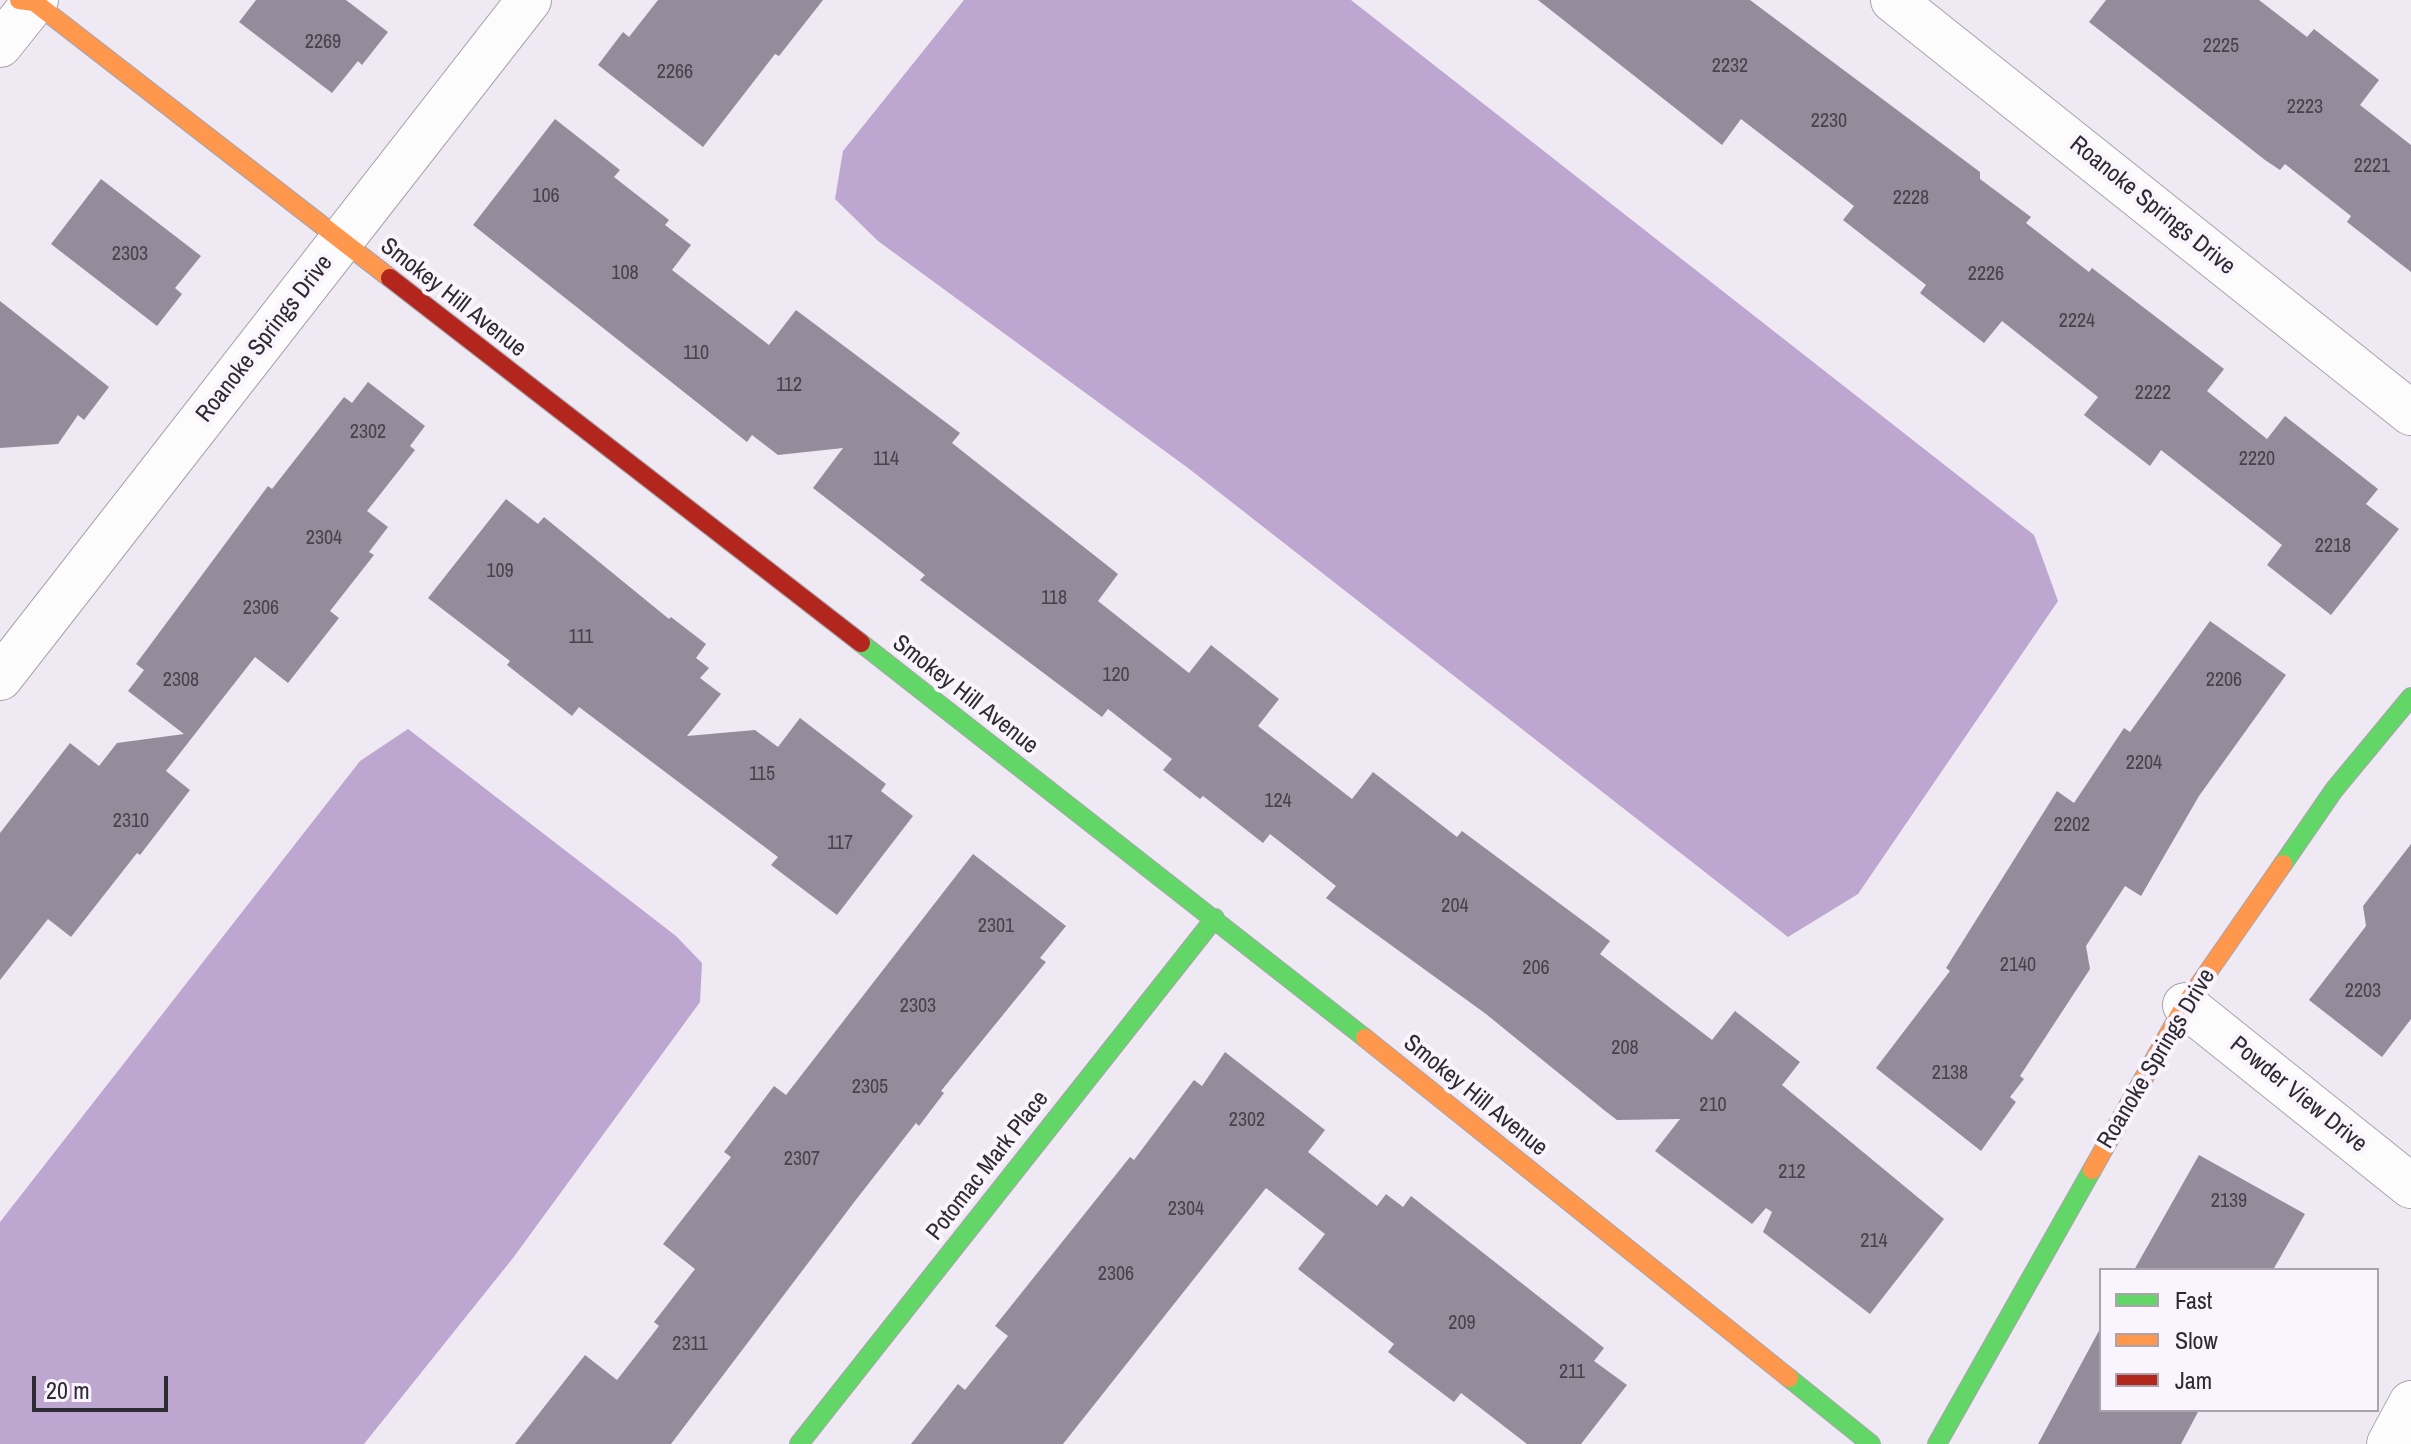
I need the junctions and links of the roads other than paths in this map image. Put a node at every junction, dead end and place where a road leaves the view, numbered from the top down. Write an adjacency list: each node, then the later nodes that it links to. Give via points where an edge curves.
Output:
1 (529, 0): 5 (street, Roanoke Springs Drive)
2 (1893, 0): 6 (street, Roanoke Springs Drive)
3 (30, 1): 4 (street); 5 (street, Smokey Hill Avenue)
4 (0, 45)
5 (341, 242): 7 (street, Roanoke Springs Drive); 9 (street, Smokey Hill Avenue)
6 (2411, 413)
7 (0, 678)
8 (2411, 697): 10 (street, Roanoke Springs Drive, via 2334,790)
9 (1215, 918): 13 (street, Potomac Mark Place); 14 (street, Smokey Hill Avenue)
10 (2185, 1005): 11 (street, Powder View Drive); 15 (street, Roanoke Springs Drive)
11 (2411, 1186)
12 (2411, 1403): 16 (street)
13 (799, 1444)
14 (1871, 1444)
15 (1937, 1444)
16 (2389, 1444)

